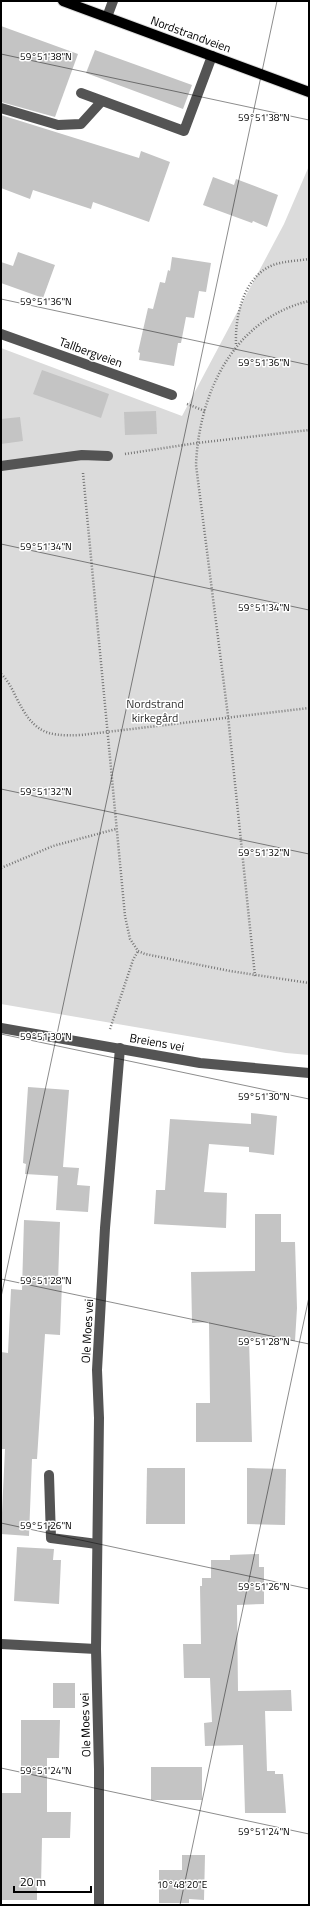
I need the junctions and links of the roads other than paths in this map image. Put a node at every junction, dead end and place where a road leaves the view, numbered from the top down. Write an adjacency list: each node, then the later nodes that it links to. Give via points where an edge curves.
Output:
1 (63, 1): 3 (main road, Nordstrandveien)
2 (113, 1): 3 (street)
3 (107, 17): 4 (main road, Nordstrandveien)
4 (212, 56): 5 (main road, Nordstrandveien); 7 (street, via 184,132)
5 (309, 92)
6 (81, 93): 7 (street)
7 (101, 102): 8 (street, via 81,124 58,125)
8 (1, 108)
9 (1, 334): 10 (street, Tallbergveien)
10 (172, 395)
11 (108, 456): 12 (street, via 82,455)
12 (1, 466)
13 (1, 1028): 14 (street, Breiens vei)
14 (120, 1048): 15 (street, Breiens vei, via 200,1063); 17 (street, Ole Moes vei, via 98,1370)
15 (309, 1073)
16 (49, 1475): 17 (street, via 51,1538)
17 (98, 1544): 19 (street, Ole Moes vei)
18 (1, 1644): 19 (street)
19 (96, 1649): 20 (street, Ole Moes vei, via 100,1769)
20 (99, 1905)

